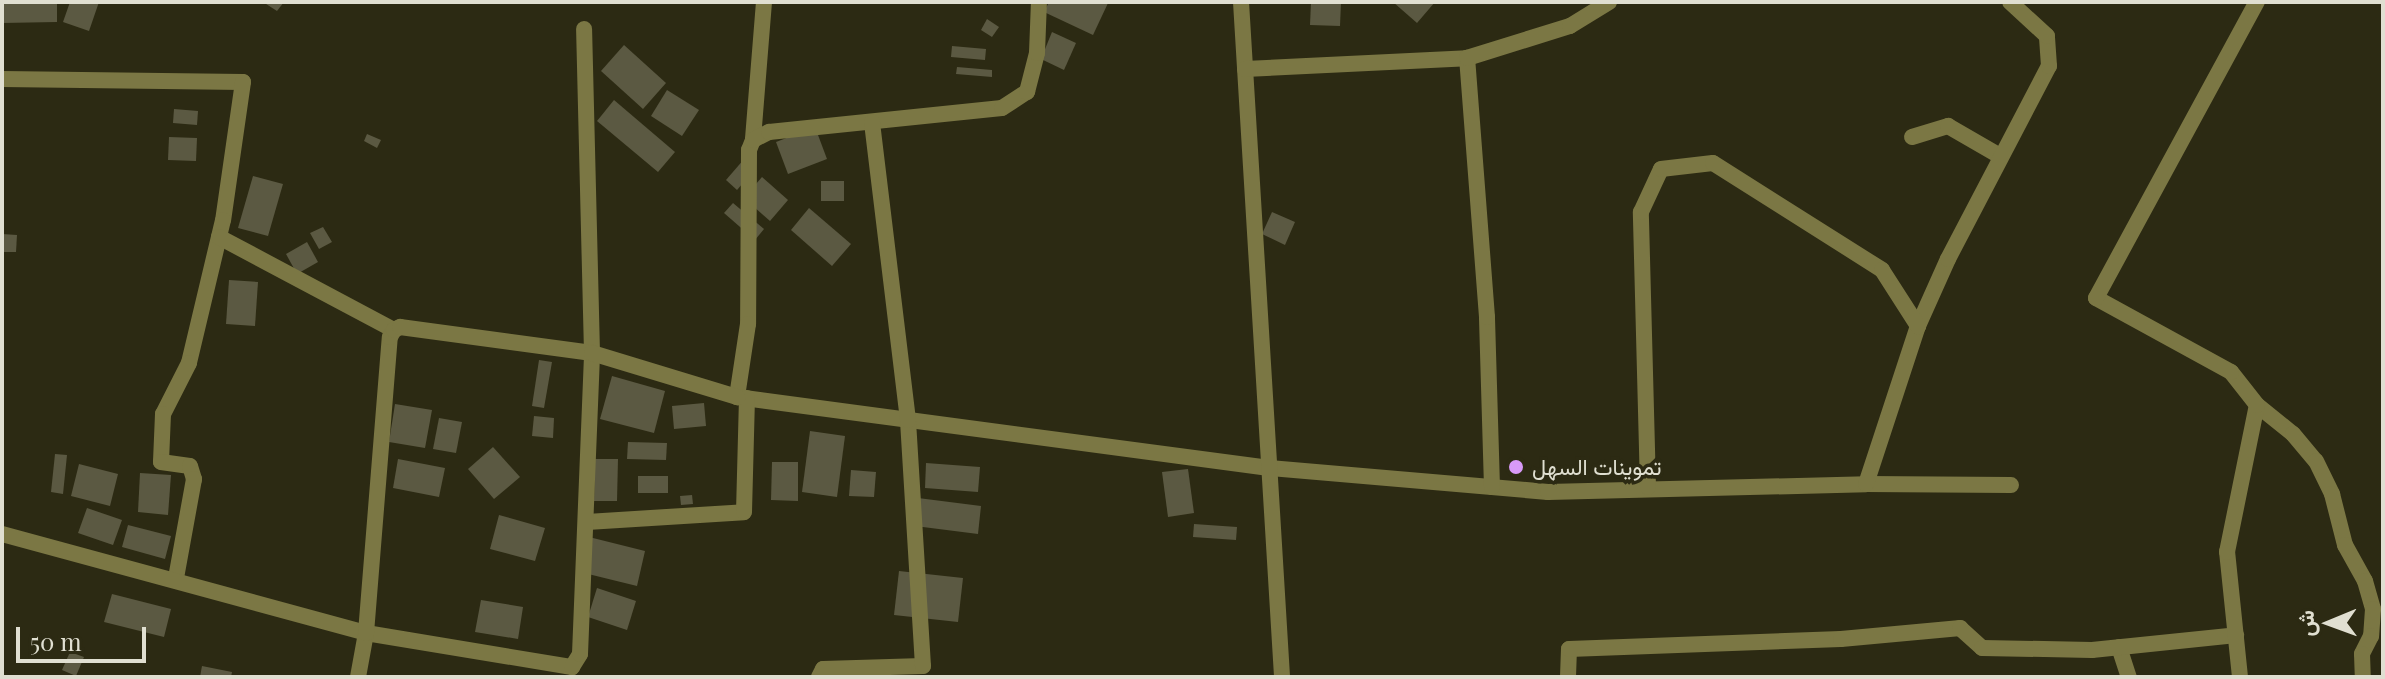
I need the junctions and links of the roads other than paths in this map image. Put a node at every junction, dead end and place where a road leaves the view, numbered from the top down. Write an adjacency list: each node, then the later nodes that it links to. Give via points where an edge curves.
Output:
1 (764, 2): 13 (street)
2 (1039, 2): 11 (street, via 1037,53 1027,92 1002,108)
3 (1241, 2): 9 (street)
4 (1609, 2): 8 (street, via 1570,26)
5 (2010, 2): 14 (street, via 2047,36 2049,66)
6 (2257, 2): 20 (street, via 2096,298 2231,372)
7 (584, 29): 18 (street)
8 (1467, 58): 9 (street); 25 (street, via 1487,317)
9 (1245, 69): 22 (street)
10 (2, 79): 15 (street, via 243,82)
11 (872, 122): 13 (street, via 769,132); 21 (street)
12 (1912, 137): 14 (street, via 1948,126)
13 (753, 140): 19 (street)
14 (2000, 156): 16 (street)
15 (219, 237): 17 (street); 29 (street, via 189,363 163,414 161,462 190,466 194,479)
16 (1918, 326): 23 (street); 26 (street, via 1882,270 1713,163 1661,169 1641,212)
17 (394, 330): 18 (street); 30 (street)
18 (592, 353): 19 (street); 27 (street)
19 (742, 398): 21 (street); 27 (street, via 744,512)
20 (2257, 405): 31 (street, via 2227,552); 39 (street, via 2316,461 2332,494 2345,545 2373,609 2371,636 2362,654)
21 (908, 420): 22 (street); 34 (street, via 923,666 823,669)
22 (1269, 468): 25 (street); 35 (street)
23 (1866, 484): 24 (street); 26 (street)
24 (2011, 485)
25 (1492, 487): 26 (street, via 1548,492)
26 (1648, 487)
27 (587, 522): 30 (street, via 580,654 572,667)
28 (2, 534): 29 (street)
29 (176, 578): 30 (street)
30 (366, 633): 33 (street)
31 (2236, 635): 32 (street); 38 (street)
32 (2119, 647): 36 (street, via 1982,648 1960,628 1841,639 1569,649); 37 (street)
33 (358, 677)
34 (819, 677)
35 (1282, 677)
36 (1568, 677)
37 (2129, 677)
38 (2240, 677)
39 (2363, 677)

